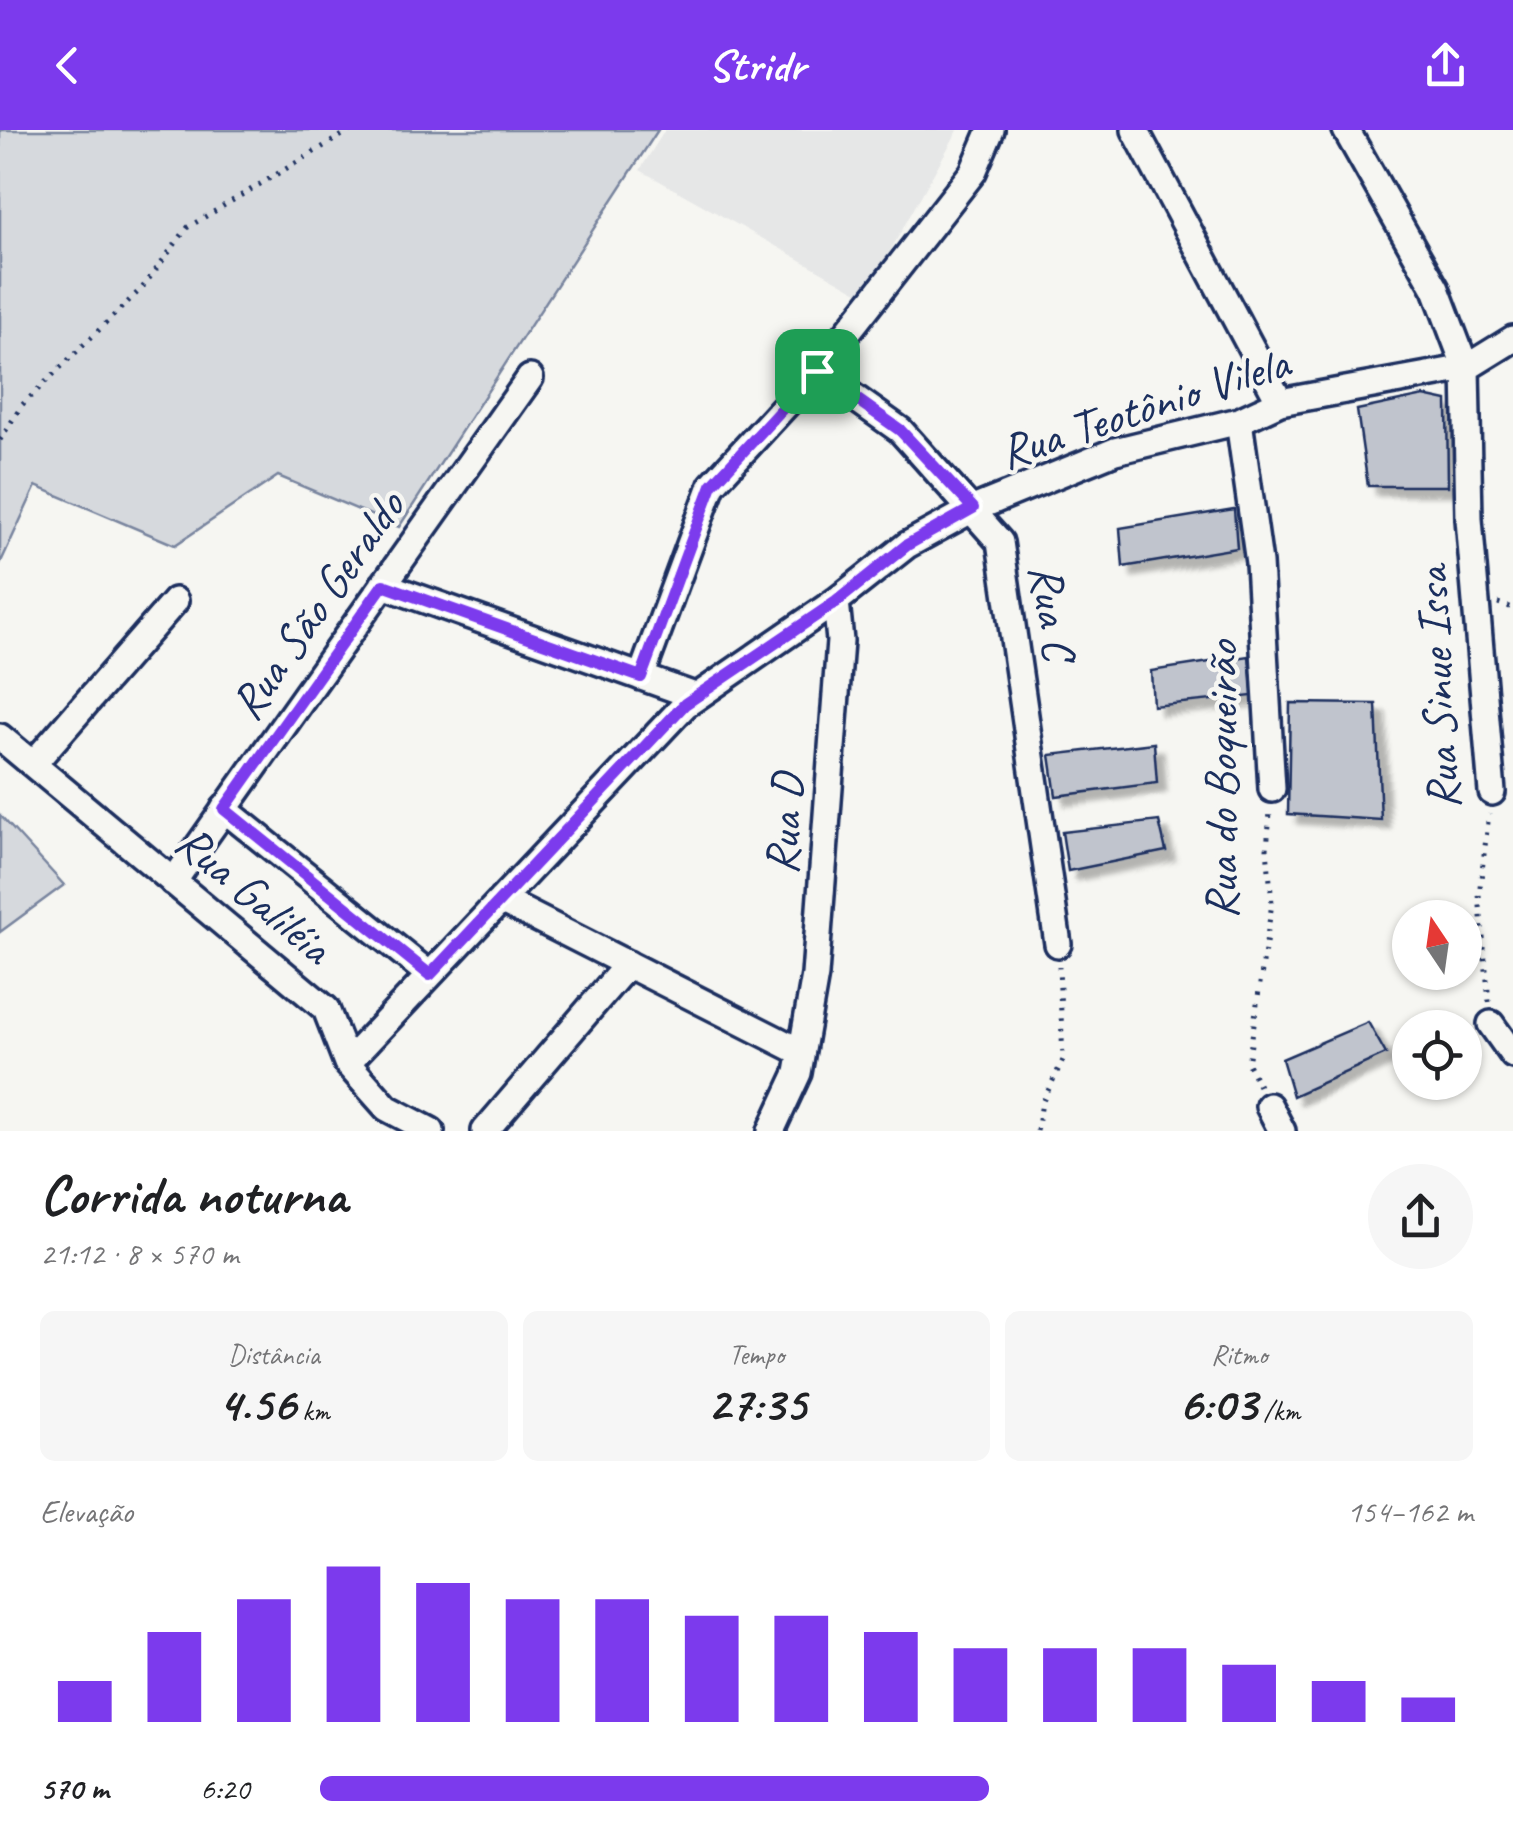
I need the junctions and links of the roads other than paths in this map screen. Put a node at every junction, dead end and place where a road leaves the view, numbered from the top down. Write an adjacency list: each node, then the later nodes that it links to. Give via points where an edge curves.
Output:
1 (990, 130): 6 (street, via 973,172)
2 (1135, 130): 8 (street)
3 (1346, 130): 5 (street, Rua Sinue Issa, via 1436,289)
4 (1513, 339): 5 (street, Rua Teotônio Vilela)
5 (1466, 368): 8 (street, Rua Teotônio Vilela); 19 (street, Rua Sinue Issa, via 1469,519)
6 (817, 371): 10 (street, Rua C, via 900,430); 14 (street, via 712,485)
7 (530, 378): 11 (street, Rua São Geraldo)
8 (1280, 402): 9 (street, Rua Teotônio Vilela)
9 (1239, 422): 10 (street, Rua Teotônio Vilela, via 1114,452); 18 (street, Rua do Boqueirão, via 1259,563)
10 (973, 508): 13 (street, Rua Teotônio Vilela, via 907,545); 23 (street, Rua C, via 1000,542)
11 (383, 585): 14 (street); 20 (street, Rua São Geraldo)
12 (175, 601): 17 (street)
13 (836, 602): 15 (street, Rua Teotônio Vilela); 27 (street, Rua D, via 840,641 815,975)
14 (641, 677): 15 (street)
15 (694, 696): 22 (street, Rua Teotônio Vilela)
16 (0, 737): 17 (street, Rua Galiléia)
17 (32, 764): 21 (street, Rua Galiléia)
18 (1272, 789)
19 (1492, 792)
20 (224, 809): 21 (street, Rua São Geraldo); 25 (street)
21 (173, 882): 29 (street, Rua Galiléia, via 326,1009)
22 (501, 900): 24 (street); 25 (street, Rua Teotônio Vilela)
23 (1058, 944)
24 (628, 964): 27 (street); 32 (street)
25 (430, 975): 29 (street, Rua Teotônio Vilela)
26 (1491, 1024): 28 (street)
27 (802, 1052): 33 (street, Rua D)
28 (1513, 1054)
29 (347, 1063): 31 (street, Rua Galiléia, via 387,1108)
30 (1269, 1106): 34 (street)
31 (430, 1131)
32 (485, 1131)
33 (771, 1131)
34 (1282, 1131)

